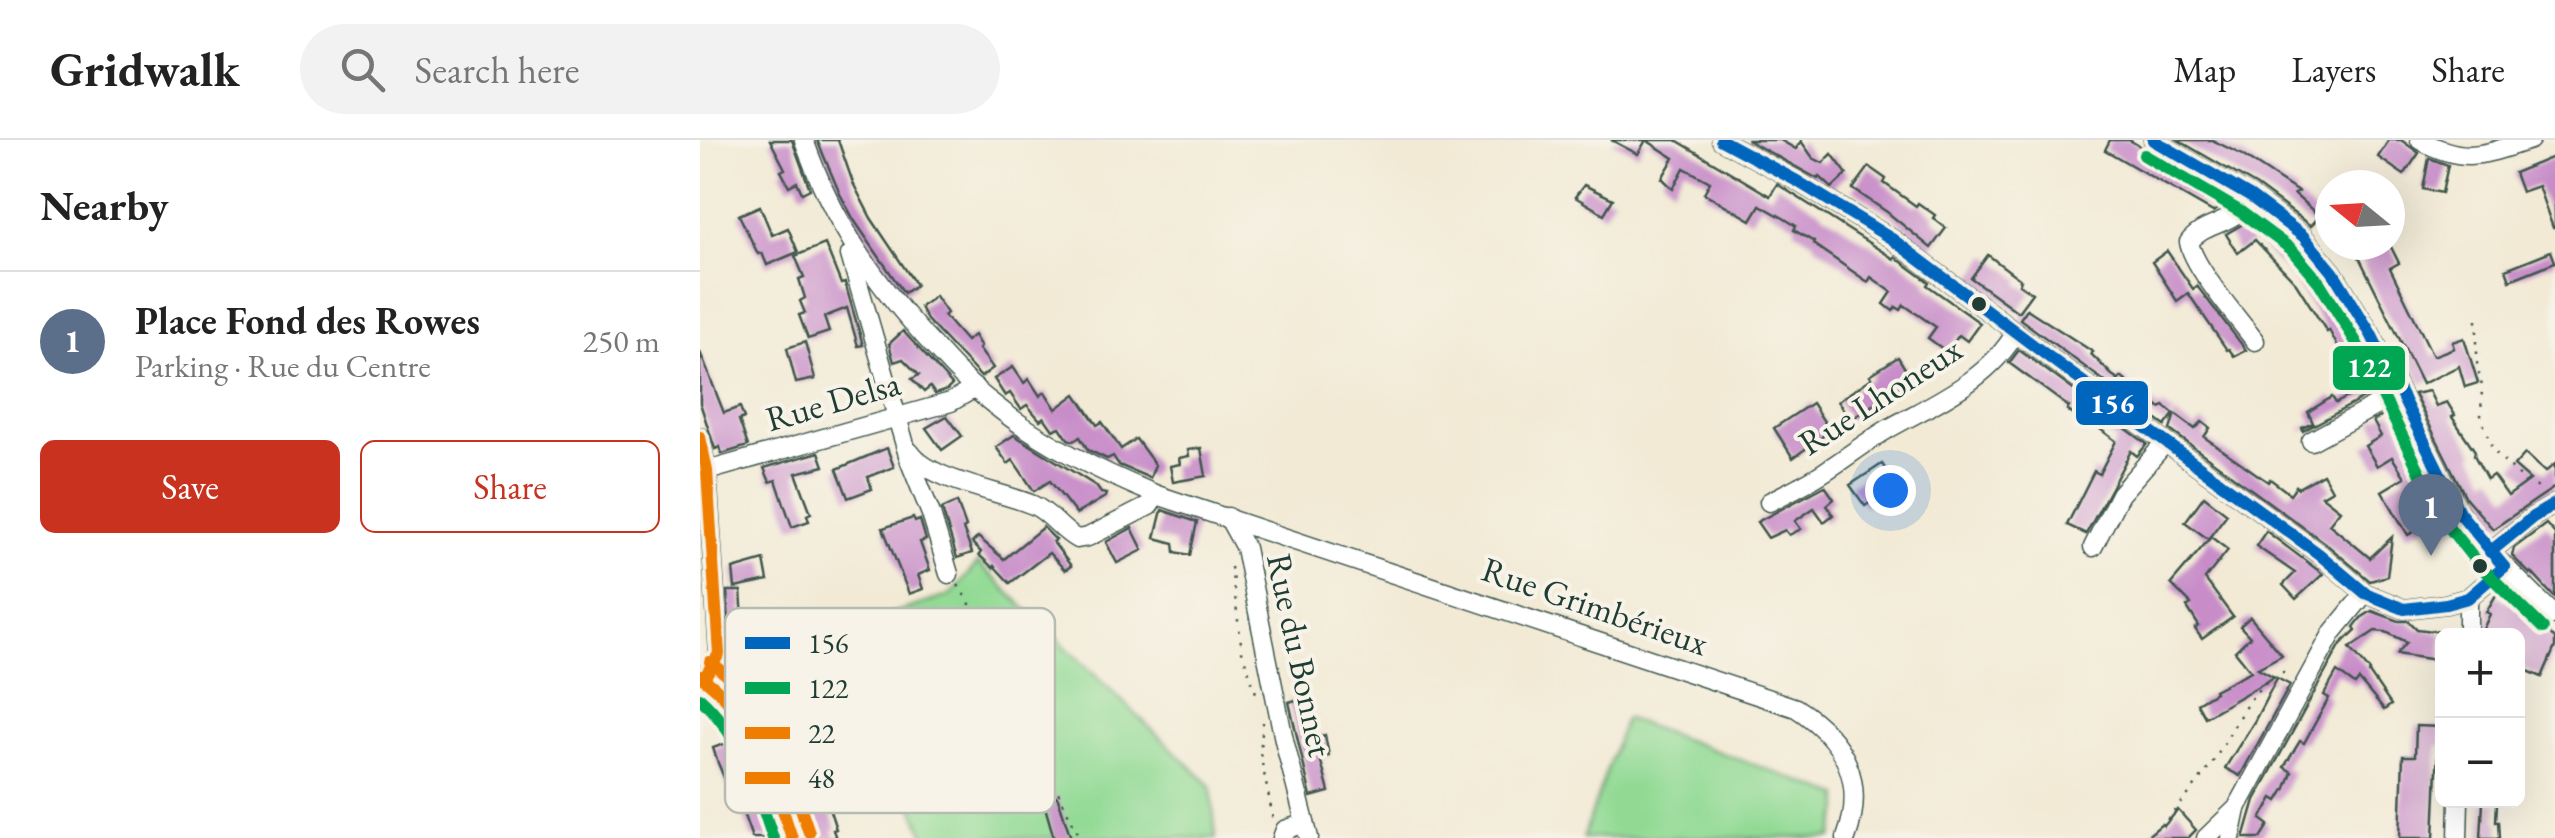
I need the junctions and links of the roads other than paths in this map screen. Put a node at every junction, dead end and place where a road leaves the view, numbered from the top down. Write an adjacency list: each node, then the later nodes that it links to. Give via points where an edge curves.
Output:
1 (804, 140): 7 (street, Rue du Bonnet)
2 (1721, 140): 8 (street, Rue Lhoneux, via 1892,238)
3 (2153, 140): 6 (street)
4 (2420, 140): 5 (street, via 2466,156)
5 (2530, 140)
6 (2251, 197): 9 (street, via 2189,242); 11 (street, via 2303,236 2333,272)
7 (849, 238): 10 (street, Rue du Bonnet, via 908,320); 12 (street, Rue du Bonnet)
8 (2016, 332): 15 (street, Rue Lhoneux); 20 (street, Rue Lhoneux, via 1955,392)
9 (2254, 342)
10 (975, 388): 12 (street, Rue Delsa, via 951,402); 18 (street, Rue du Bonnet, via 1040,437)
11 (2399, 392): 14 (street); 23 (street, via 2459,512)
12 (897, 416): 16 (street, Rue du Bonnet); 17 (street, Rue Delsa)
13 (700, 436): 17 (street)
14 (2310, 441)
15 (2166, 442): 22 (street, via 2120,494); 26 (street, Rue Lhoneux)
16 (907, 447): 18 (street, via 924,466 1037,506 1077,539 1150,506); 25 (street, Rue du Bonnet)
17 (707, 471): 30 (street, via 719,654)
18 (1158, 495): 21 (street, Rue du Bonnet)
19 (2549, 498): 23 (street)
20 (1770, 502)
21 (1228, 517): 35 (street, Rue du Bonnet, via 1246,548); 38 (street, Rue Grimbérieux, via 1796,708 1834,739 1849,768 1854,797)
22 (2093, 546)
23 (2490, 552): 24 (street)
24 (2504, 567): 27 (street); 28 (street)
25 (950, 574)
26 (2365, 594): 27 (street, via 2404,608); 32 (street, via 2333,632)
27 (2468, 598): 29 (street)
28 (2555, 616)
29 (2468, 628)
30 (702, 677): 31 (street)
31 (725, 696)
32 (2237, 808): 39 (street); 40 (street)
33 (2460, 808): 41 (street)
34 (782, 813): 37 (street)
35 (1307, 830): 36 (street, Rue du Bonnet, via 1285,830)
36 (1282, 836)
37 (792, 838)
38 (1846, 838)
39 (2206, 838)
40 (2231, 838)
41 (2458, 838)

